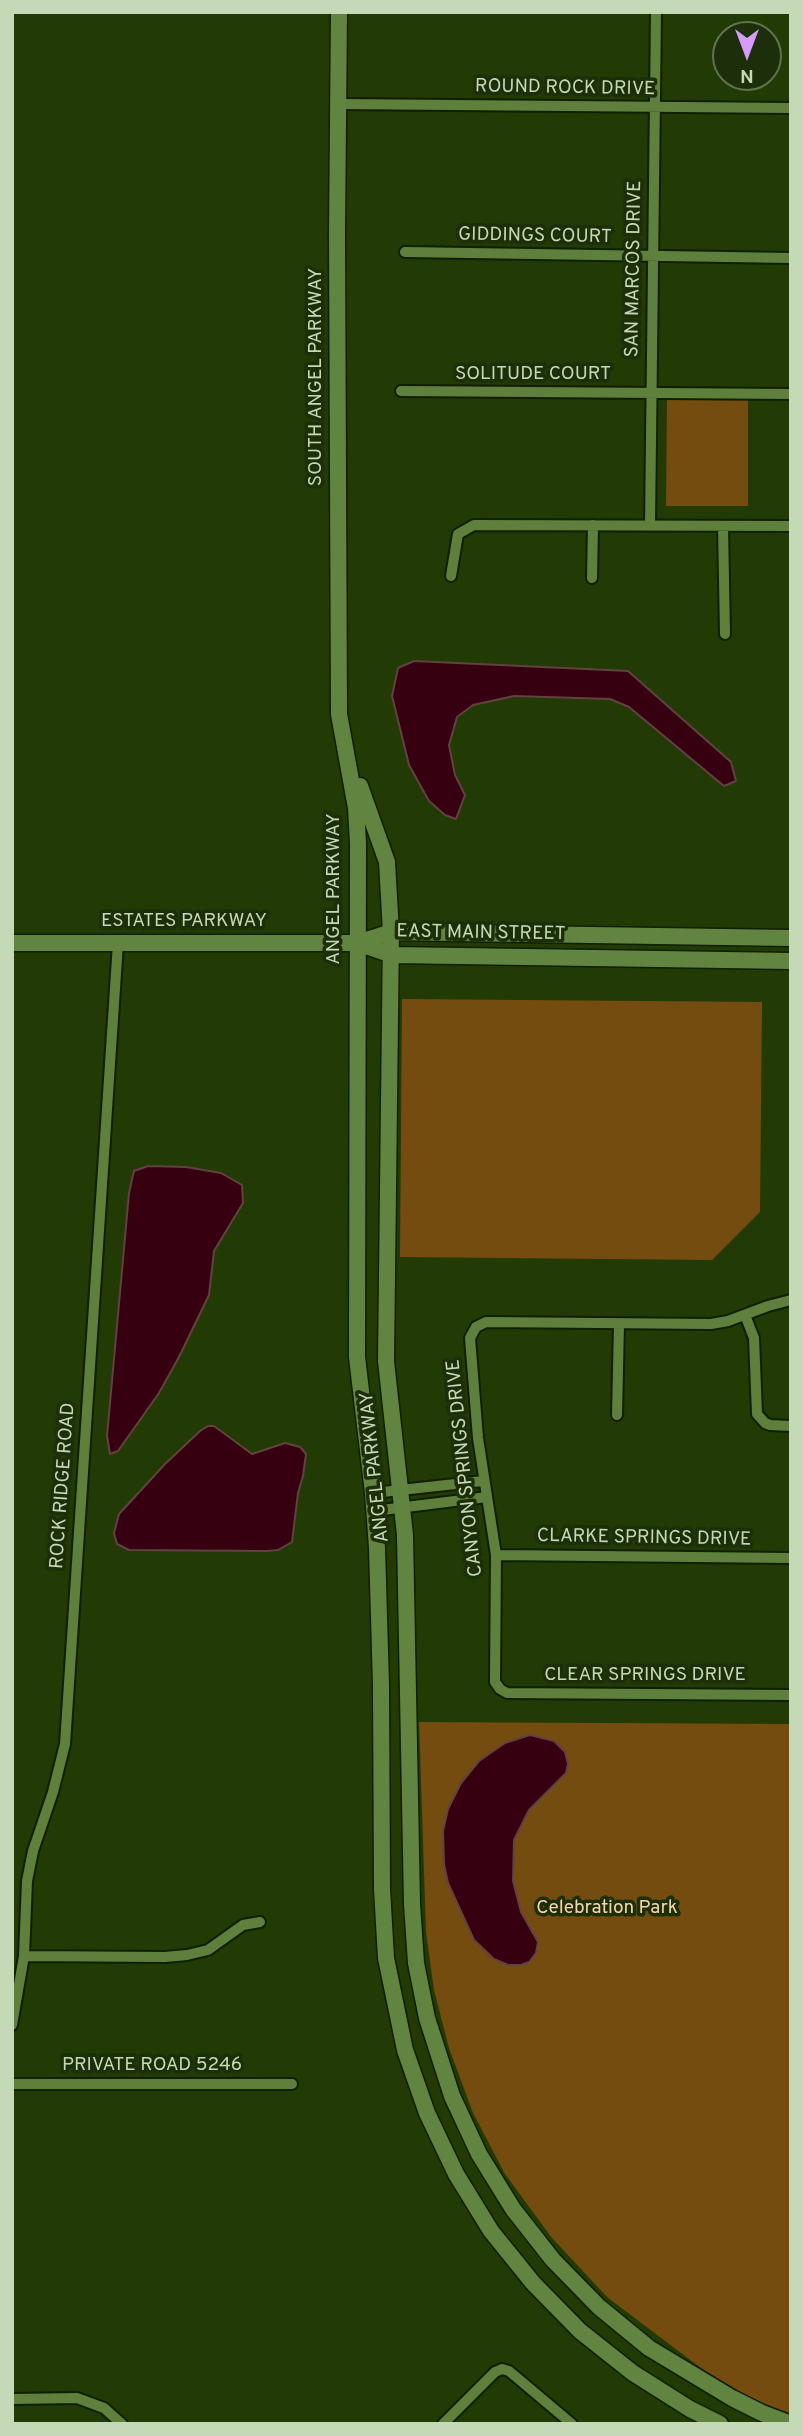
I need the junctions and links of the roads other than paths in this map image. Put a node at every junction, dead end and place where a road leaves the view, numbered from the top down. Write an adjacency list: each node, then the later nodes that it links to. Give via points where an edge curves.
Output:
1 (339, 12): 3 (main road, SOUTH ANGEL PARKWAY)
2 (656, 12): 4 (street, SAN MARCOS DRIVE)
3 (339, 104): 4 (street, ROUND ROCK DRIVE); 19 (main road, SOUTH ANGEL PARKWAY, via 338,637)
4 (654, 107): 5 (street, ROUND ROCK DRIVE); 7 (street, SAN MARCOS DRIVE)
5 (791, 108)
6 (405, 253): 7 (street, GIDDINGS COURT)
7 (653, 256): 8 (street, GIDDINGS COURT); 10 (street, SAN MARCOS DRIVE)
8 (791, 258)
9 (401, 391): 10 (street, SOLITUDE COURT)
10 (651, 393): 11 (street, SOLITUDE COURT); 13 (street, SAN MARCOS DRIVE)
11 (791, 394)
12 (593, 525): 13 (street); 16 (street, via 474,525 458,534); 17 (street)
13 (650, 525): 14 (street)
14 (723, 526): 15 (street); 18 (street)
15 (791, 526)
16 (451, 576)
17 (592, 578)
18 (724, 634)
19 (344, 741): 20 (main road, ANGEL PARKWAY, via 387,862); 25 (main road, ANGEL PARKWAY, via 356,808)
20 (391, 932): 21 (main road, EAST MAIN STREET); 25 (main road, EAST MAIN STREET); 26 (main road, ANGEL PARKWAY)
21 (624, 935): 22 (main road, EAST MAIN STREET); 27 (main road, via 615,947)
22 (791, 938)
23 (12, 943): 24 (main road, ESTATES PARKWAY)
24 (118, 943): 25 (main road, ESTATES PARKWAY); 45 (street, ROCK RIDGE ROAD, via 65,1744 27,1881)
25 (357, 943): 26 (main road, EAST MAIN STREET); 36 (main road, ANGEL PARKWAY, via 357,1357)
26 (393, 955): 27 (main road, EAST MAIN STREET); 35 (main road, ANGEL PARKWAY, via 386,1360)
27 (527, 957): 28 (main road, EAST MAIN STREET)
28 (791, 961)
29 (791, 1300): 30 (street)
30 (746, 1315): 31 (street, via 702,1325); 33 (street, via 754,1338 757,1414 770,1425)
31 (619, 1324): 32 (street); 34 (street, CANYON SPRINGS DRIVE, via 486,1322 476,1327 470,1338)
32 (617, 1415)
33 (791, 1426)
34 (483, 1481): 35 (street); 37 (street, CANYON SPRINGS DRIVE)
35 (400, 1490): 36 (street); 38 (main road, ANGEL PARKWAY)
36 (373, 1493): 39 (main road, ANGEL PARKWAY)
37 (486, 1497): 38 (street); 40 (street, CANYON SPRINGS DRIVE)
38 (402, 1508): 39 (street); 54 (main road, ANGEL PARKWAY, via 414,1942 427,2018 452,2096 479,2154 513,2209 598,2307 649,2348 704,2382)
39 (374, 1511): 53 (main road, ANGEL PARKWAY, via 386,1958 405,2050 427,2113 484,2219 533,2283 580,2331 633,2373)
40 (496, 1555): 41 (street, CLARKE SPRINGS DRIVE); 42 (street, CANYON SPRINGS DRIVE, via 495,1682)
41 (791, 1558)
42 (499, 1689): 43 (street, CLEAR SPRINGS DRIVE, via 507,1693)
43 (791, 1695)
44 (260, 1922): 45 (street, via 243,1925 208,1950 187,1955)
45 (24, 1956): 46 (street, ROCK RIDGE ROAD)
46 (12, 2025)
47 (12, 2084): 48 (street, PRIVATE ROAD 5246)
48 (292, 2084)
49 (12, 2399): 50 (street, via 77,2398 104,2407)
50 (121, 2424)
51 (443, 2424): 52 (street, via 502,2370)
52 (572, 2424)
53 (720, 2424)
54 (791, 2424)

